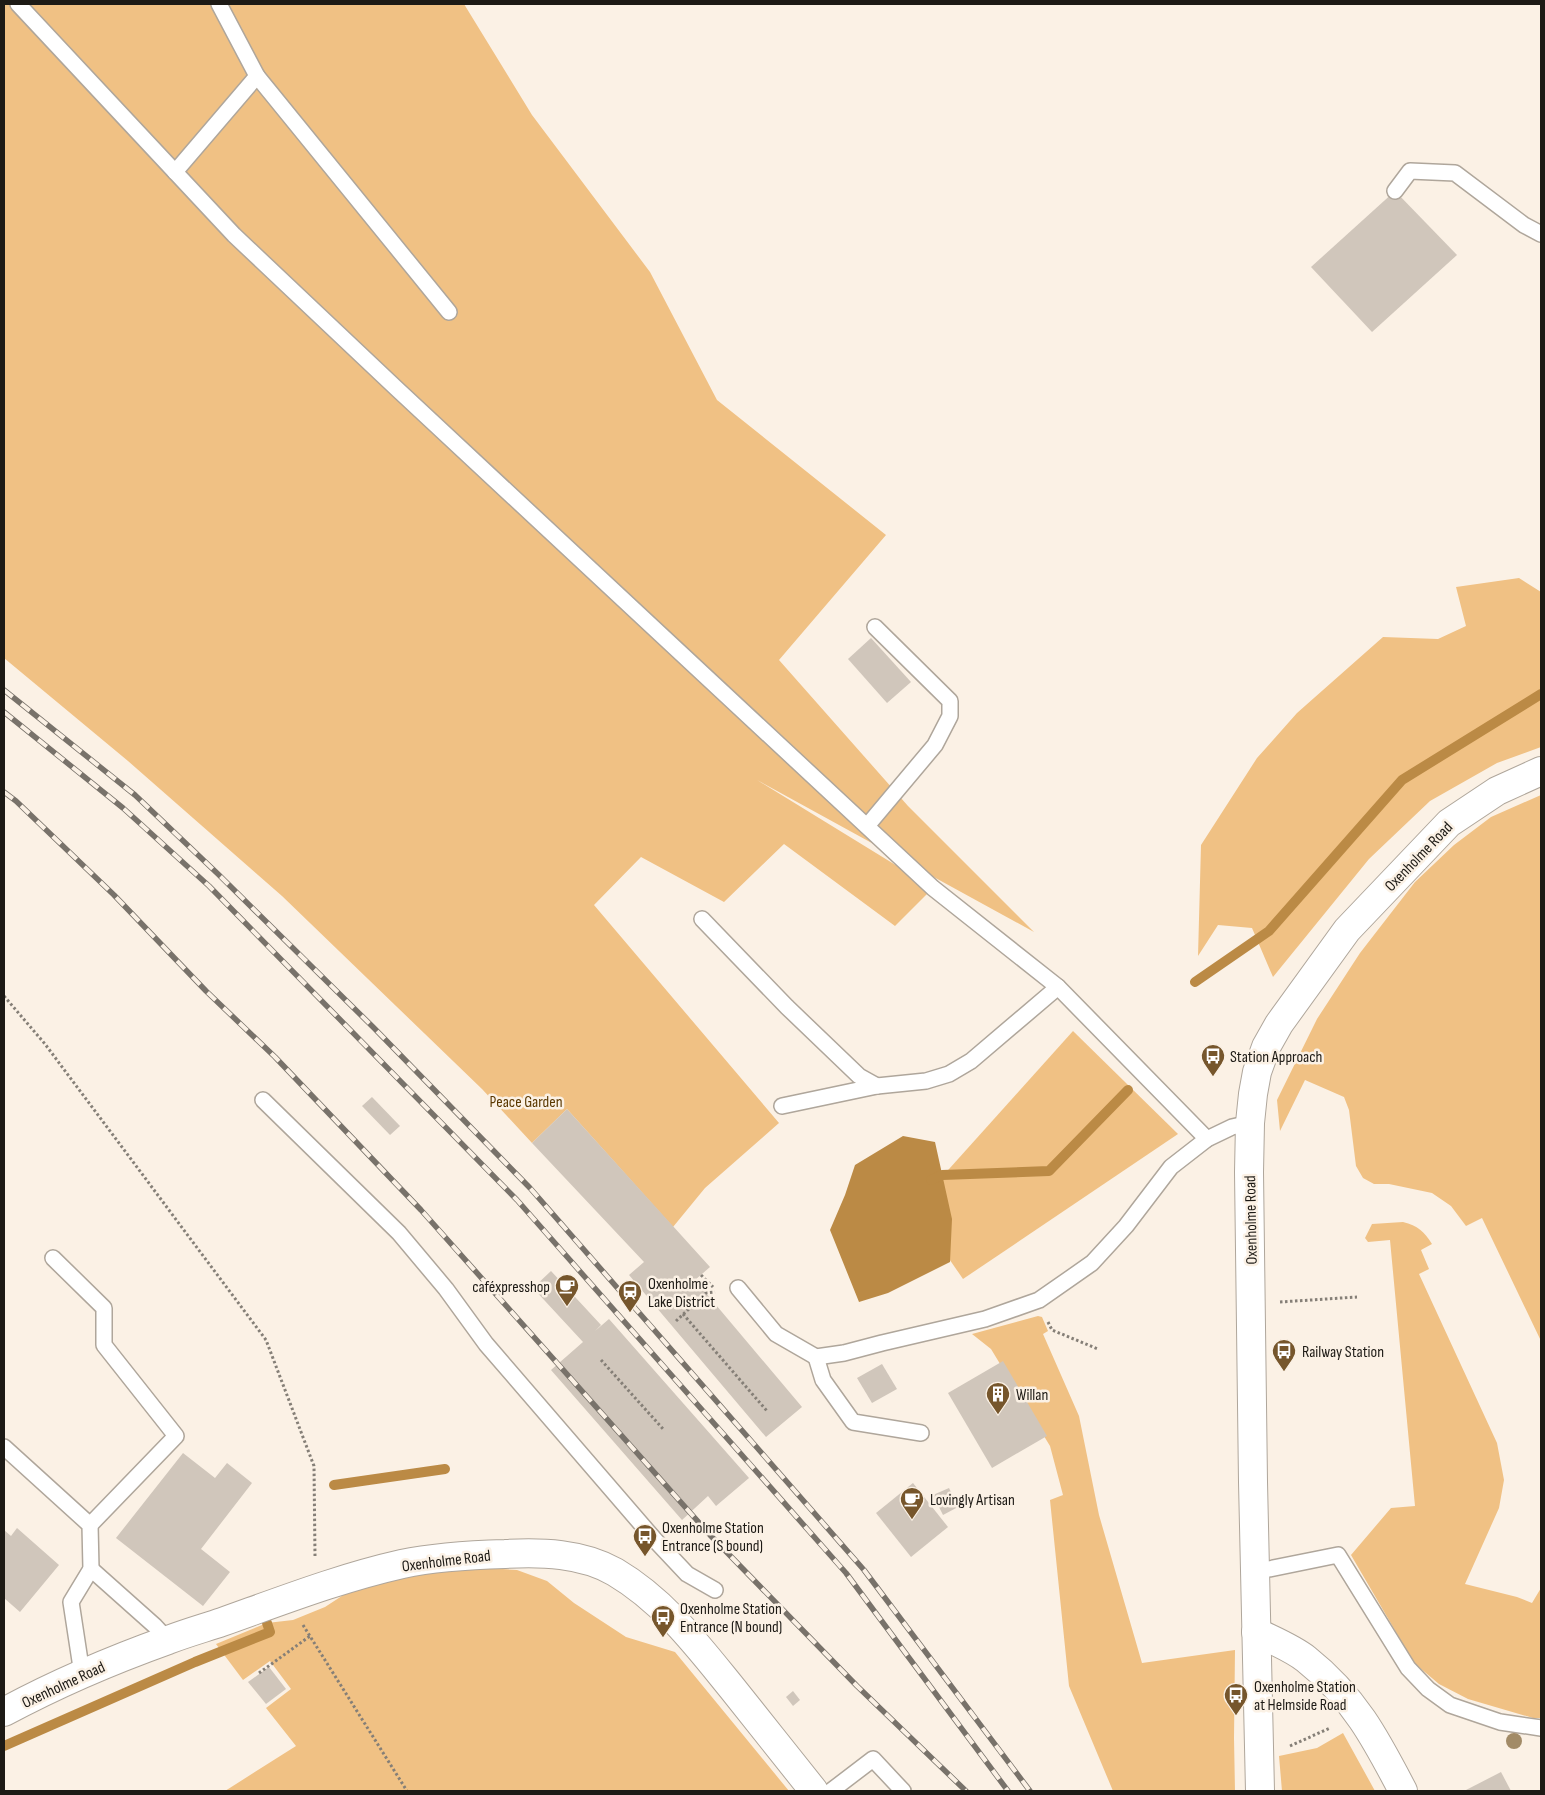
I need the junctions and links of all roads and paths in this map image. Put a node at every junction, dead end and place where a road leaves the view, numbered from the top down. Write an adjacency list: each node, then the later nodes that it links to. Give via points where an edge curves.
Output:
1 (18, 4): 4 (lane)
2 (219, 4): 3 (lane)
3 (258, 76): 4 (lane); 7 (lane)
4 (175, 172): 10 (lane, via 234,235)
5 (1395, 191): 6 (lane, via 1410,171 1455,173)
6 (1541, 234)
7 (450, 312)
8 (875, 627): 10 (lane, via 950,702 950,716 935,745)
9 (1541, 772): 17 (main road, Oxenholme Road, via 1497,791 1449,823 1347,930 1266,1047 1257,1072)
10 (867, 826): 12 (lane, via 933,888)
11 (702, 919): 14 (lane, via 787,1007 860,1076)
12 (1058, 987): 14 (lane, via 971,1061 949,1074 926,1081); 18 (lane)
13 (4, 996): 37 (path, via 45,1044 266,1340 314,1466)
14 (877, 1086): 16 (lane)
15 (263, 1100): 38 (lane, via 399,1233 486,1344 655,1540 687,1574)
16 (782, 1106)
17 (1250, 1123): 18 (lane, via 1232,1127); 36 (main road, Oxenholme Road)
18 (1207, 1139): 28 (lane, via 1172,1167 1092,1263 1039,1300 985,1319 844,1353)
19 (53, 1258): 34 (lane, via 104,1308 104,1345 176,1436)
20 (701, 1274): 24 (path, via 716,1292 706,1293)
21 (738, 1288): 28 (lane, via 776,1334)
22 (1356, 1297): 23 (path)
23 (1278, 1302)
24 (683, 1314): 25 (path); 30 (path)
25 (676, 1320)
26 (1052, 1330): 27 (path)
27 (1098, 1349)
28 (816, 1356): 32 (lane, via 823,1380 853,1422)
29 (601, 1360): 31 (path)
30 (767, 1410)
31 (664, 1430)
32 (921, 1433)
33 (4, 1447): 34 (lane)
34 (90, 1525): 35 (lane)
35 (91, 1569): 42 (lane); 44 (lane, via 72,1602)
36 (1254, 1572): 40 (main road, Oxenholme Road); 47 (lane, via 1338,1555 1408,1668 1428,1690 1450,1705 1500,1722)
37 (315, 1590): 39 (main road, Oxenholme Road); 50 (main road, Oxenholme Road, via 402,1564 469,1555 533,1552 588,1561 614,1571 644,1592 690,1636)
38 (715, 1590)
39 (287, 1598): 41 (path); 42 (main road, Oxenholme Road)
40 (1256, 1632): 53 (main road, Oxenholme Road); 54 (main road, via 1305,1658 1340,1689 1355,1707)
41 (310, 1636): 43 (path); 49 (path)
42 (168, 1640): 44 (main road, Oxenholme Road)
43 (258, 1673)
44 (82, 1674): 45 (main road, Oxenholme Road)
45 (4, 1712)
46 (1338, 1724): 48 (path)
47 (1541, 1728)
48 (1286, 1747)
49 (407, 1791)
50 (814, 1791)
51 (831, 1791): 52 (lane, via 873,1759)
52 (903, 1791)
53 (1260, 1791)
54 (1403, 1791)

